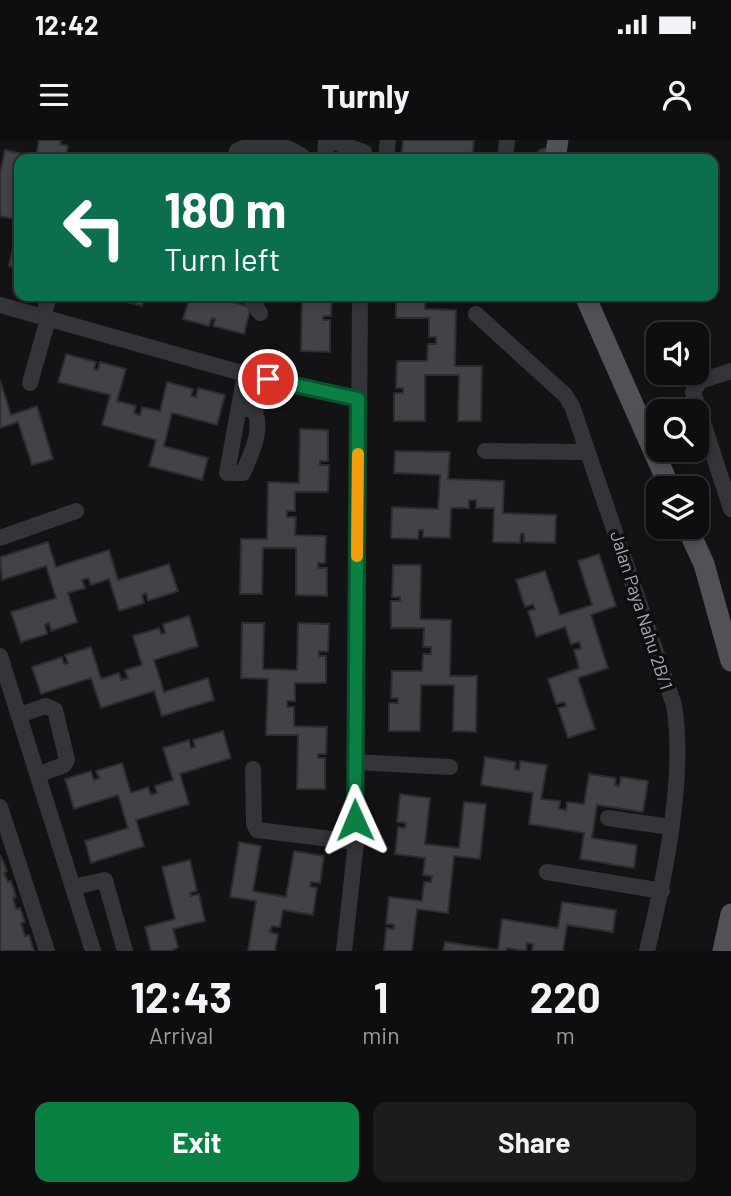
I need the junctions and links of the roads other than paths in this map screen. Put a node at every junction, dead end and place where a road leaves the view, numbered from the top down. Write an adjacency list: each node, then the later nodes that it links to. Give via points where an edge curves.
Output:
1 (327, 140): 2 (street)
2 (364, 150)
3 (236, 154): 4 (street, via 250,144)
4 (300, 154)
5 (48, 301): 12 (street)
6 (252, 301): 10 (street)
7 (360, 301): 16 (street)
8 (587, 301): 20 (main road)
9 (0, 305): 12 (street)
10 (260, 313)
11 (477, 314): 19 (street, Jalan Paya Nahu 2B/1, via 565,395)
12 (46, 318): 14 (street); 15 (street)
13 (731, 371): 21 (street, via 700,381 693,392)
14 (246, 374): 16 (street); 17 (street)
15 (30, 383)
16 (358, 399): 28 (street)
17 (240, 407)
18 (485, 451): 19 (street)
19 (588, 452): 34 (street, Jalan Paya Nahu 2B/1, via 674,705 677,750)
20 (665, 476)
21 (731, 509)
22 (76, 511): 23 (street)
23 (0, 538)
24 (693, 539): 26 (main road)
25 (0, 656): 27 (street)
26 (731, 661)
27 (20, 715): 31 (street); 31 (street, via 45,706 55,710 67,760)
28 (354, 762): 29 (street); 35 (street)
29 (450, 767)
30 (253, 769): 35 (street, via 257,830)
31 (40, 774): 37 (street)
32 (0, 807): 40 (street)
33 (608, 818): 34 (street)
34 (670, 827): 38 (street, Jalan Paya Nahu 2B/1)
35 (356, 842): 43 (street)
36 (547, 872): 38 (street)
37 (74, 887): 41 (street); 42 (street, via 105,880)
38 (662, 891): 44 (street, Jalan Paya Nahu 2B/1)
39 (731, 914): 45 (main road)
40 (47, 951)
41 (93, 951)
42 (125, 951)
43 (344, 951)
44 (647, 951)
45 (723, 951)

